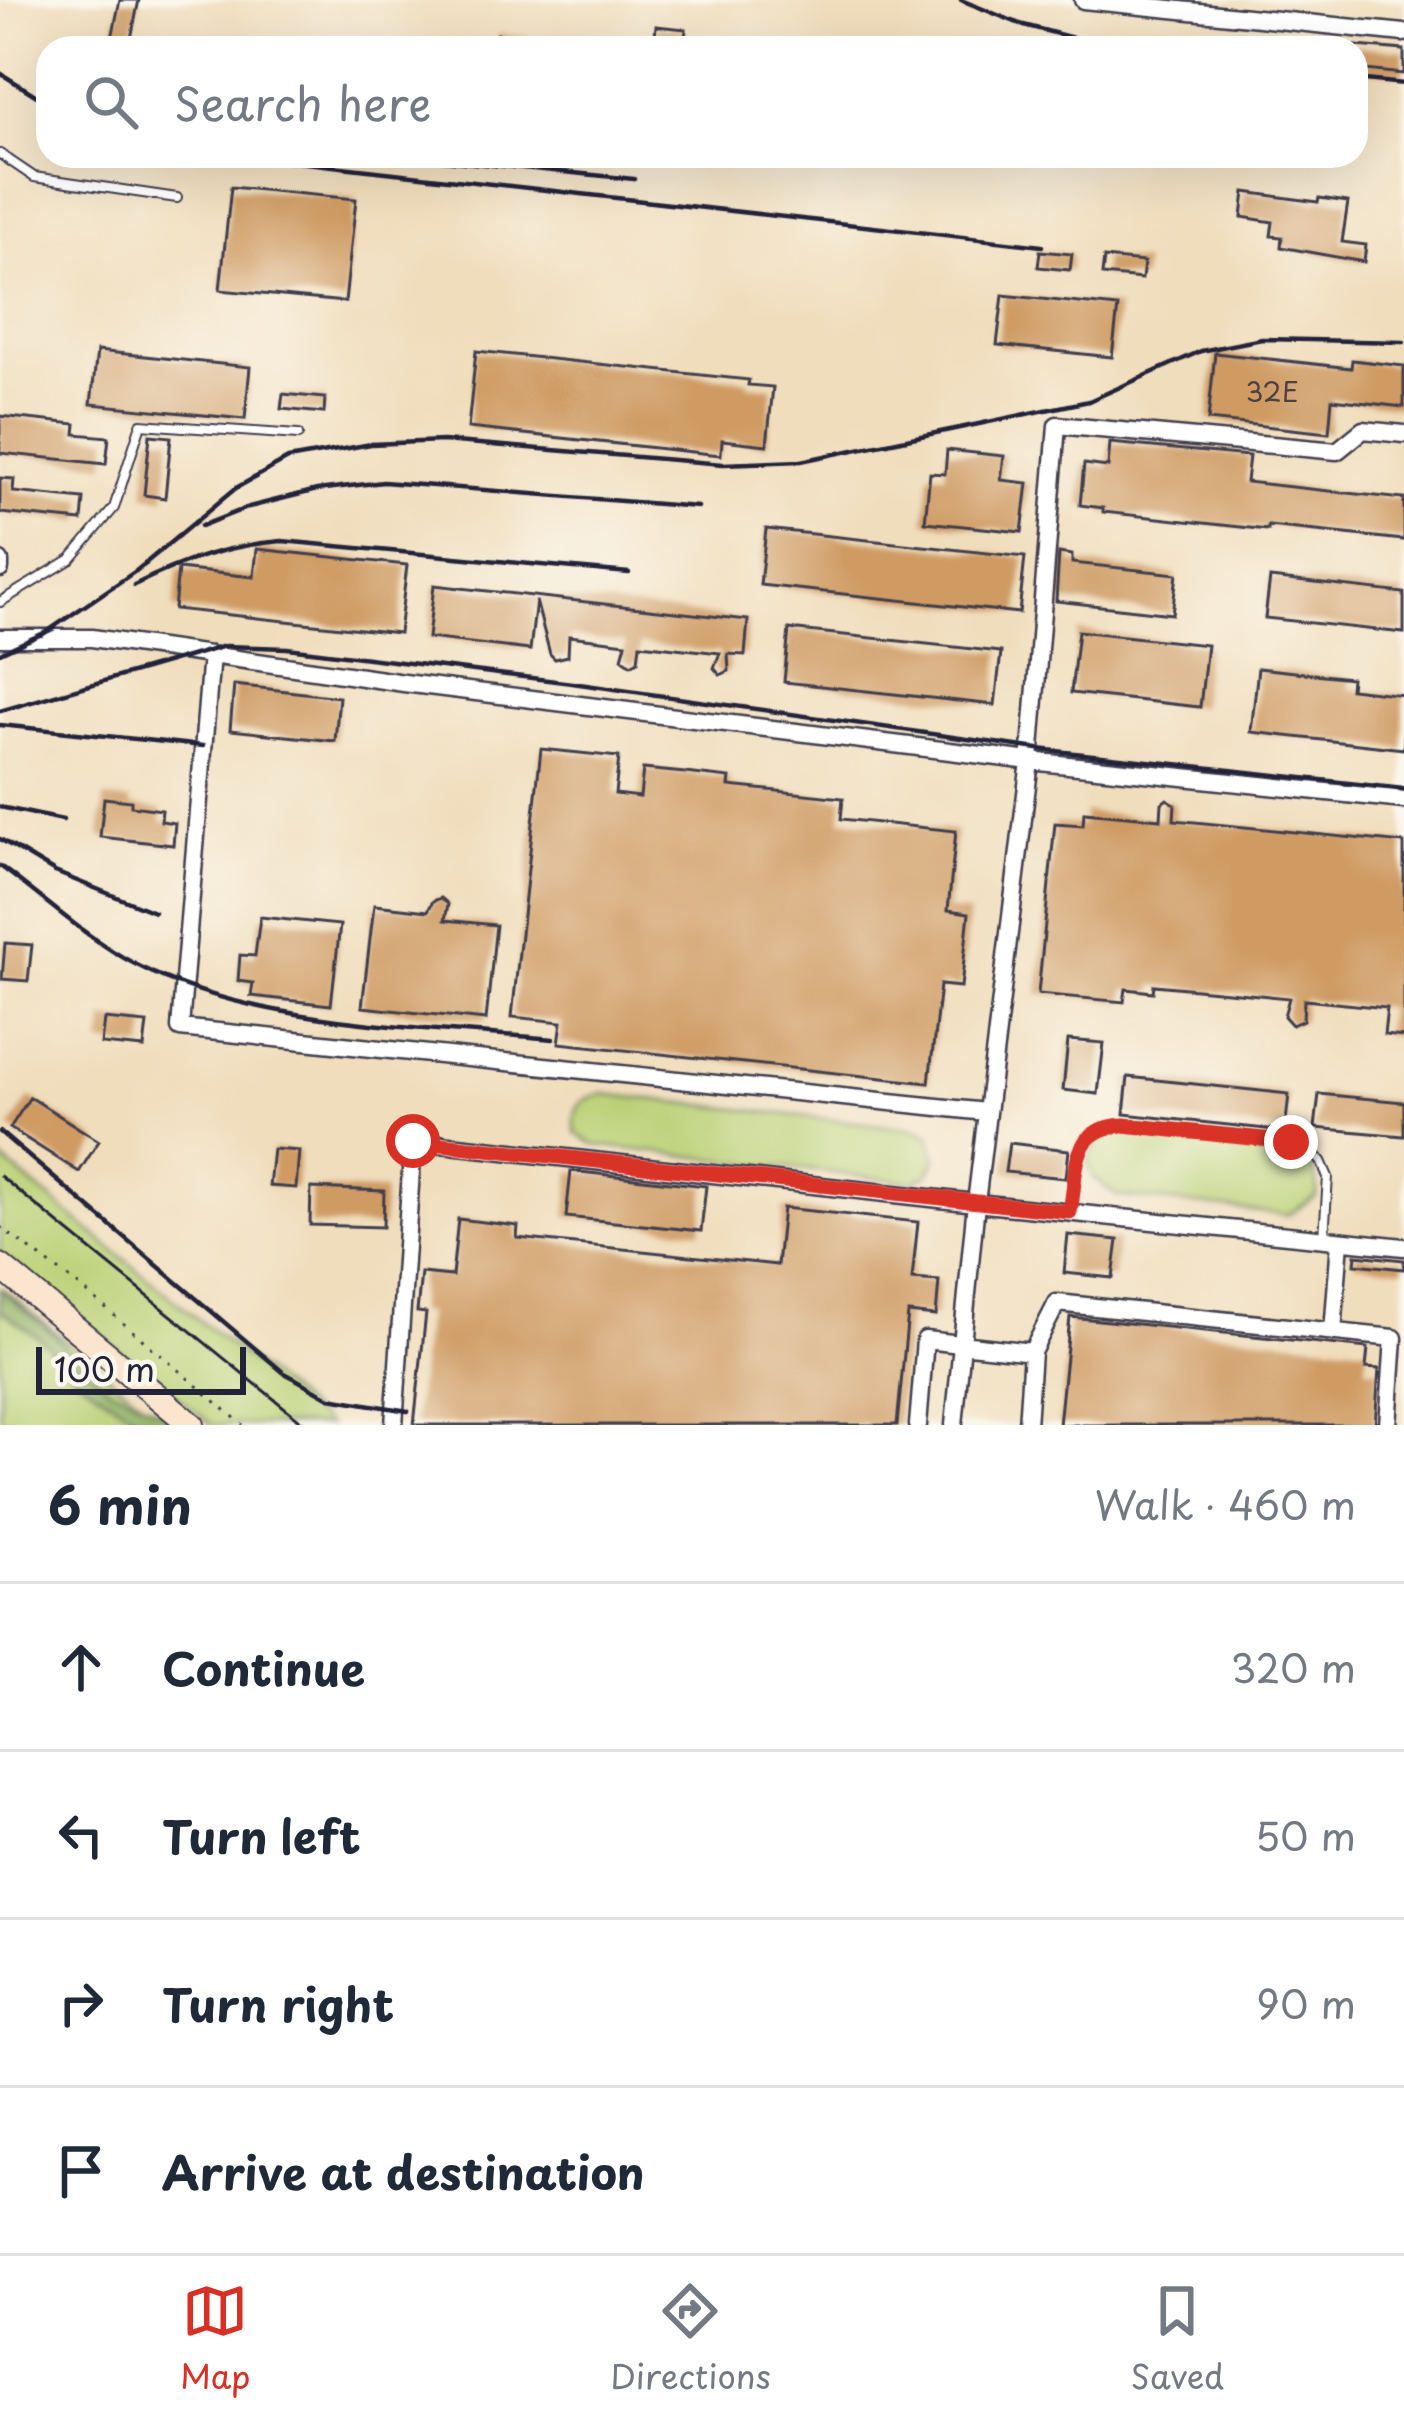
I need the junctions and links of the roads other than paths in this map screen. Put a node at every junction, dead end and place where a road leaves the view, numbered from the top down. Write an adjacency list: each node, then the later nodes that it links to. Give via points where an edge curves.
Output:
1 (1083, 0): 2 (street)
2 (1404, 33)
3 (0, 154): 4 (lane, via 34,177)
4 (177, 199)
5 (1404, 434): 10 (street, via 1363,430 1337,451 1057,425)
6 (298, 435): 7 (lane, via 141,424 114,508 70,559)
7 (0, 602)
8 (0, 638): 9 (street, via 92,638)
9 (211, 655): 10 (street); 12 (street, via 180,1028)
10 (1030, 760): 11 (street); 12 (street)
11 (1404, 800)
12 (986, 1112): 13 (street)
13 (976, 1203): 14 (street); 19 (street); 22 (street, via 413,1141)
14 (1070, 1212): 15 (street); 15 (lane, via 1082,1142 1100,1126 1291,1142 1321,1161 1328,1177)
15 (1332, 1240): 16 (street); 18 (street)
16 (1404, 1247)
17 (0, 1266): 21 (main road)
18 (1333, 1332): 20 (street, via 1057,1304); 26 (street, via 1394,1338)
19 (962, 1345): 20 (street); 23 (street, via 925,1340); 24 (street)
20 (1032, 1352): 25 (street)
21 (193, 1425)
22 (394, 1425)
23 (918, 1425)
24 (954, 1425)
25 (1027, 1425)
26 (1388, 1425)

